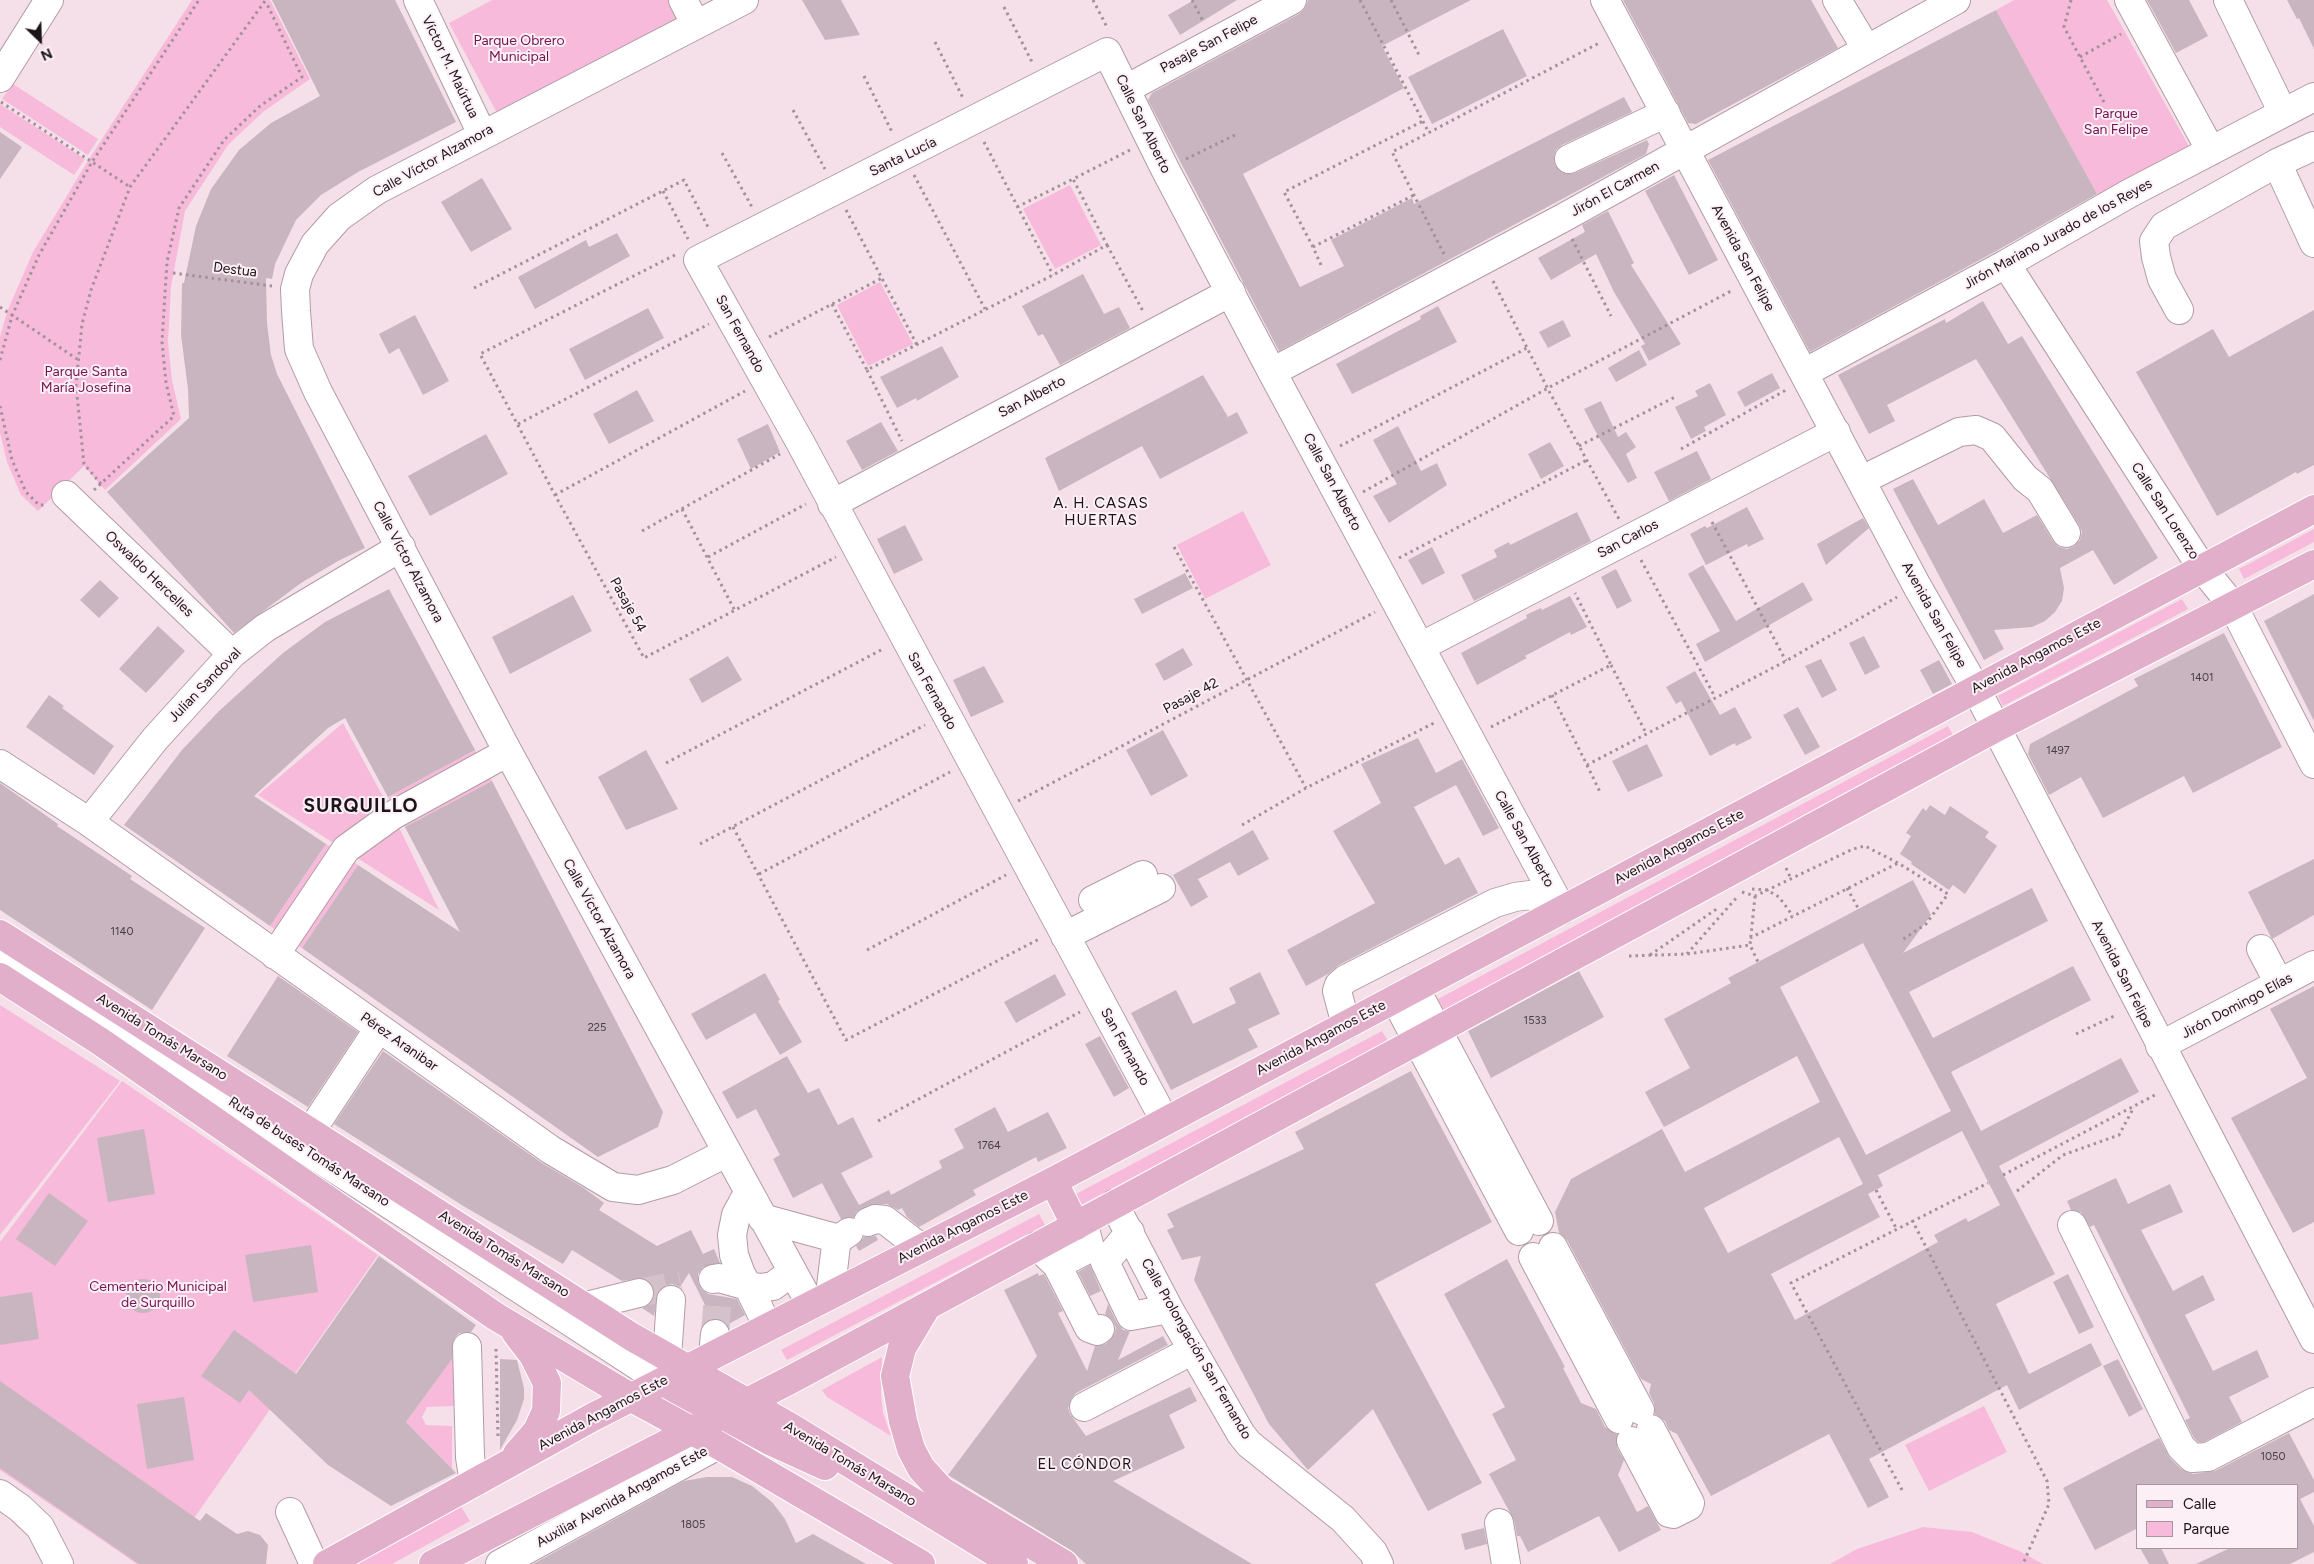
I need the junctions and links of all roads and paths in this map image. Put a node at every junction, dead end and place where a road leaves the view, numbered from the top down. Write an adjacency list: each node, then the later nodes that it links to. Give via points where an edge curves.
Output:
1 (49, 0): 27 (street)
2 (198, 0): 47 (path)
3 (418, 0): 38 (street, Víctor M. Maúrtua)
4 (683, 0): 18 (street)
5 (1093, 0): 23 (path, via 1109,32)
6 (1292, 0): 29 (street, Pasaje San Felipe)
7 (1360, 0): 36 (path)
8 (1391, 0): 24 (path)
9 (1605, 0): 19 (street, Avenida San Felipe)
10 (1837, 0): 22 (street)
11 (1956, 0): 22 (street, Jirón El Carmen)
12 (2071, 0): 25 (path, via 2064,27)
13 (2129, 0): 43 (street)
14 (2228, 0): 32 (street)
15 (265, 1): 51 (path); 102 (path, via 302,77 260,106 224,140 180,208 167,262 162,342 166,384 174,416)
16 (732, 3): 18 (street, Calle Víctor Alzamora)
17 (1004, 7): 28 (path)
18 (696, 25): 38 (street, Calle Víctor Alzamora)
19 (1622, 32): 34 (street, Avenida San Felipe); 37 (path)
20 (2122, 33): 25 (path)
21 (935, 42): 35 (path)
22 (1866, 48): 42 (street, Jirón El Carmen)
23 (1107, 52): 28 (street, Santa Lucía); 29 (street, Calle San Alberto)
24 (1419, 55)
25 (2080, 57): 31 (path)
26 (864, 76): 45 (path)
27 (0, 78)
28 (1043, 85): 35 (street, Santa Lucía)
29 (1126, 89): 40 (street, Calle San Alberto)
30 (0, 102): 47 (path)
31 (2105, 104)
32 (2304, 108): 43 (street, Jirón Mariano Jurado de los Reyes)
33 (793, 110): 52 (path)
34 (1666, 113): 42 (street, Avenida San Felipe); 46 (street)
35 (974, 121): 45 (street, Santa Lucía); 55 (path)
36 (1423, 121): 37 (path); 60 (path, via 1284,192)
37 (1429, 133): 54 (path, via 1392,152)
38 (482, 134): 71 (street, Calle Víctor Alzamora, via 377,190 339,217 315,244)
39 (1235, 135): 49 (path)
40 (1150, 139): 49 (street, Calle San Alberto); 50 (path)
41 (2314, 146): 48 (street)
42 (1686, 150): 56 (street, Jirón El Carmen); 69 (street, Avenida San Felipe)
43 (2211, 151): 63 (street, Jirón Mariano Jurado de los Reyes)
44 (722, 153): 57 (path)
45 (904, 156): 52 (street, Santa Lucía); 75 (path)
46 (1569, 159)
47 (92, 162): 51 (path); 78 (path, via 38,255)
48 (2276, 164): 58 (street); 76 (street, via 2164,226 2154,241 2162,279)
49 (1165, 169): 72 (street, Calle San Alberto)
50 (1073, 179): 55 (path); 59 (path)
51 (130, 187): 84 (path, via 91,290)
52 (836, 190): 57 (street, Santa Lucía); 68 (path)
53 (663, 191): 61 (path); 61 (path, via 684,180); 70 (path)
54 (1414, 195): 60 (path); 67 (path)
55 (1017, 207): 66 (path)
56 (1561, 219): 62 (street, Jirón El Carmen); 79 (path)
57 (764, 227): 61 (street, Santa Lucía)
58 (2314, 242)
59 (1107, 245): 66 (path); 80 (path)
60 (1313, 247): 64 (path)
61 (709, 255): 77 (street, San Fernando); 93 (path, Pasaje 54, via 686,250 480,354)
62 (1483, 261): 67 (street, Jirón El Carmen); 83 (path)
63 (2006, 264): 88 (street, Jirón Mariano Jurado de los Reyes); 117 (street, Calle San Lorenzo)
64 (1321, 265)
65 (173, 274): 71 (path, Destua)
66 (1053, 274): 75 (path)
67 (1455, 276): 87 (street, Jirón El Carmen)
68 (882, 278): 73 (path); 81 (path)
69 (1754, 279): 88 (street, Avenida San Felipe); 90 (path)
70 (474, 288)
71 (295, 289): 114 (street, Calle Víctor Alzamora, via 299,349 318,392)
72 (1231, 292): 80 (street, San Alberto); 87 (street, Calle San Alberto)
73 (832, 304): 82 (path); 86 (path)
74 (0, 308): 78 (path)
75 (985, 309): 81 (path)
76 (2180, 310)
77 (729, 314): 82 (street, San Fernando); 93 (path)
78 (12, 316): 84 (path); 85 (path)
79 (1611, 316)
80 (1155, 332): 100 (street, San Alberto)
81 (917, 345): 86 (path)
82 (748, 348): 89 (street, San Fernando)
83 (1527, 348): 90 (path); 98 (path)
84 (77, 359): 102 (path, via 76,385 84,464)
85 (0, 360)
86 (867, 370): 100 (path)
87 (1272, 372): 98 (street, Calle San Alberto)
88 (1805, 376): 94 (street, Avenida San Felipe); 97 (path)
89 (765, 380): 95 (street, San Fernando); 103 (path)
90 (1548, 388): 96 (path); 107 (path)
91 (1675, 397): 96 (path)
92 (0, 406): 105 (path, via 12,460 26,492 39,505)
93 (518, 424): 103 (path, Pasaje 54)
94 (1836, 432): 101 (street, Avenida San Felipe); 106 (street, San Carlos)
95 (800, 442): 104 (street, San Fernando); 108 (path)
96 (1579, 446): 99 (path)
97 (1681, 449)
98 (1318, 458): 107 (street, Calle San Alberto)
99 (1587, 460): 112 (path); 118 (path)
100 (912, 461): 104 (street, San Alberto)
101 (1862, 480): 111 (street, via 1959,432 1976,430 1992,437 2025,478 2040,490); 121 (street, Avenida San Felipe)
102 (101, 484): 105 (path)
103 (555, 495): 124 (path, Pasaje 54, via 644,658)
104 (829, 498): 113 (street, San Fernando); 116 (path)
105 (72, 500): 127 (street, Oswaldo Hercelles)
106 (1700, 501): 112 (street, San Carlos); 128 (path)
107 (1343, 504): 118 (street, Calle San Alberto)
108 (682, 509): 110 (path); 116 (path)
109 (2314, 509): 117 (main road, Avenida Angamos Este)
110 (642, 531)
111 (2066, 532)
112 (1630, 538): 120 (street, San Carlos); 133 (path)
113 (853, 544): 124 (path, Pasaje 54); 125 (street, San Fernando)
114 (401, 547): 127 (street, Julian Sandoval, via 265,628); 139 (street, Calle Víctor Alzamora)
115 (1174, 547): 130 (path)
116 (708, 557): 124 (path)
117 (2202, 568): 123 (street, Calle San Lorenzo); 131 (main road, Avenida Angamos Este)
118 (1378, 569): 122 (street, Calle San Alberto)
119 (2312, 569): 123 (main road)
120 (1564, 572): 126 (street, San Carlos); 129 (path)
121 (1917, 586): 128 (path); 131 (street, Avenida San Felipe)
122 (1395, 601): 126 (street, Calle San Alberto); 130 (path, Pasaje 42)
123 (2233, 606): 136 (main road); 143 (street, Calle San Lorenzo)
124 (734, 611)
125 (904, 638): 135 (street, San Fernando); 141 (path)
126 (1420, 647): 134 (street, Calle San Alberto)
127 (232, 654): 148 (street, Julian Sandoval, via 155,739)
128 (1786, 661): 133 (path)
129 (1611, 665): 132 (path); 137 (path)
130 (1246, 679): 145 (path); 147 (path, Pasaje 42)
131 (1976, 689): 136 (street, Avenida San Felipe); 163 (main road, Avenida Angamos Este)
132 (1552, 695): 138 (path); 144 (path)
133 (1714, 697): 137 (path)
134 (1454, 713): 138 (street, Calle San Alberto); 145 (path)
135 (945, 714): 140 (street, San Fernando); 150 (path)
136 (1996, 728): 187 (main road); 188 (street, Avenida San Felipe)
137 (1646, 733): 144 (path)
138 (1469, 739): 163 (street, Calle San Alberto)
139 (508, 752): 174 (street, via 393,815 346,849); 194 (street, Calle Víctor Alzamora)
140 (971, 761): 147 (street, San Fernando); 155 (path)
141 (666, 763)
142 (0, 764): 148 (street, Pérez Aranibar)
143 (2314, 764)
144 (1587, 765): 146 (path)
145 (1306, 788): 149 (path)
146 (1600, 792)
147 (998, 811): 153 (street, San Fernando)
148 (89, 822): 174 (street, Pérez Aranibar)
149 (1242, 824)
150 (733, 827): 151 (path); 155 (path)
151 (700, 844)
152 (1898, 863): 156 (path, via 1864,846); 158 (path); 168 (path, via 1948,894 1926,924)
153 (1027, 864): 165 (street, San Fernando); 171 (path)
154 (1787, 870): 156 (path)
155 (759, 874): 165 (path, via 846,1040)
156 (1791, 879): 159 (path)
157 (1152, 881): 165 (street)
158 (1848, 888): 162 (path); 164 (path)
159 (1767, 890): 160 (path); 161 (path); 164 (path, via 1780,897)
160 (1742, 892): 161 (path); 173 (path); 175 (path)
161 (1755, 896): 167 (path)
162 (1858, 908)
163 (1562, 910): 181 (main road, Avenida Angamos Este); 184 (street, via 1530,895 1495,903 1346,979 1337,991)
164 (1793, 916): 167 (path)
165 (1061, 927): 182 (street, San Fernando)
166 (0, 934): 193 (main road, Avenida Tomás Marsano)
167 (1750, 938): 169 (path)
168 (1902, 940)
169 (1750, 945): 173 (path); 177 (path)
170 (2261, 949): 180 (street)
171 (867, 950)
172 (0, 951): 229 (street, Ruta de buses Tomás Marsano)
173 (1687, 954): 175 (path)
174 (275, 955): 185 (street, Pérez Aranibar)
175 (1650, 955): 176 (path)
176 (1629, 956)
177 (1758, 962)
178 (2314, 965): 180 (street, Jirón Domingo Elías)
179 (0, 976): 223 (main road, via 101,1042)
180 (2279, 983): 188 (street, Jirón Domingo Elías)
181 (1405, 994): 184 (main road, Avenida Angamos Este); 187 (street)
182 (1100, 1002): 191 (path); 192 (street, San Fernando)
183 (2114, 1016): 186 (path)
184 (1346, 1025): 192 (main road, Avenida Angamos Este)
185 (379, 1028): 193 (street); 194 (street, Pérez Aranibar, via 551,1150 614,1187 638,1190 673,1180)
186 (2076, 1034)
187 (1427, 1035): 201 (main road); 205 (street)
188 (2160, 1046): 226 (street, Avenida San Felipe)
189 (2155, 1095): 190 (path)
190 (2135, 1106): 195 (path); 199 (path, via 2119,1135 2063,1155)
191 (878, 1121)
192 (1165, 1121): 196 (main road, Avenida Angamos Este)
193 (311, 1131): 221 (main road, Avenida Tomás Marsano)
194 (726, 1153): 200 (street, Calle Víctor Alzamora)
195 (2004, 1175)
196 (1053, 1181): 209 (main road); 211 (main road, Avenida Angamos Este)
197 (1988, 1183): 203 (path)
198 (1876, 1190): 206 (path)
199 (2017, 1191)
200 (748, 1193): 202 (street, Calle Víctor Alzamora); 216 (street, via 736,1215 732,1234 734,1255)
201 (1114, 1204): 208 (street, Calle Prolongación San Fernando); 209 (main road)
202 (762, 1218): 207 (street); 214 (street, Calle Víctor Alzamora)
203 (1912, 1220): 206 (path); 256 (path, via 2047,1481 2049,1504)
204 (2072, 1225): 232 (street, via 2181,1448 2192,1458 2208,1457)
205 (1529, 1226)
206 (1896, 1228): 241 (path, via 1792,1283)
207 (852, 1231): 211 (street, via 874,1219 885,1220); 219 (street, via 836,1245)
208 (1130, 1232): 209 (street); 222 (street, Calle Prolongación San Fernando)
209 (1088, 1239): 210 (main road); 213 (street); 222 (street, via 1129,1317)
210 (1037, 1246): 213 (street); 220 (main road)
211 (921, 1248): 219 (main road, Avenida Angamos Este)
212 (1543, 1252): 236 (street)
213 (1057, 1265): 225 (street, via 1089,1328)
214 (792, 1272): 216 (street, via 773,1286); 219 (street, Calle Víctor Alzamora)
215 (717, 1280): 216 (street)
216 (748, 1286): 224 (street)
217 (679, 1289): 230 (street)
218 (639, 1293): 221 (street)
219 (820, 1300): 224 (main road, Avenida Angamos Este)
220 (928, 1304): 233 (main road); 253 (main road, via 902,1348 896,1376 903,1421 920,1468 941,1490)
221 (586, 1306): 230 (main road, Avenida Tomás Marsano)
222 (1169, 1309): 228 (street, Calle Prolongación San Fernando)
223 (501, 1319): 231 (main road); 239 (path); 239 (main road, via 534,1355 547,1383 546,1411 537,1430)
224 (768, 1327): 230 (main road, Avenida Angamos Este, via 714,1345)
225 (1100, 1329)
226 (2314, 1339)
227 (467, 1347): 240 (street, via 470,1457)
228 (1193, 1350): 234 (street); 254 (street, Calle Prolongación San Fernando, via 1241,1434 1344,1519 1373,1552)
229 (618, 1354): 230 (street, Ruta de buses Tomás Marsano); 231 (street)
230 (672, 1369): 231 (main road, Avenida Angamos Este); 233 (main road, Avenida Tomás Marsano); 235 (main road)
231 (632, 1398): 237 (main road); 239 (main road, Avenida Angamos Este)
232 (2314, 1402)
233 (747, 1403): 235 (main road); 244 (main road, Avenida Tomás Marsano)
234 (1084, 1407)
235 (723, 1415): 237 (main road); 244 (main road, via 770,1441)
236 (1635, 1425)
237 (693, 1431): 238 (main road); 249 (main road)
238 (718, 1445): 250 (street, Auxiliar Avenida Angamos Este); 251 (main road)
239 (504, 1466): 240 (main road, Avenida Angamos Este)
240 (474, 1483): 248 (main road, Avenida Angamos Este)
241 (1902, 1490)
242 (0, 1494): 246 (street, via 40,1527)
243 (290, 1512): 247 (street)
244 (940, 1520): 252 (main road, Avenida Tomás Marsano)
245 (1499, 1523): 255 (street)
246 (59, 1564)
247 (314, 1564)
248 (327, 1564)
249 (433, 1564)
250 (500, 1564)
251 (922, 1564)
252 (1014, 1564)
253 (1064, 1564)
254 (1379, 1564)
255 (1506, 1564)
256 (2023, 1564)

